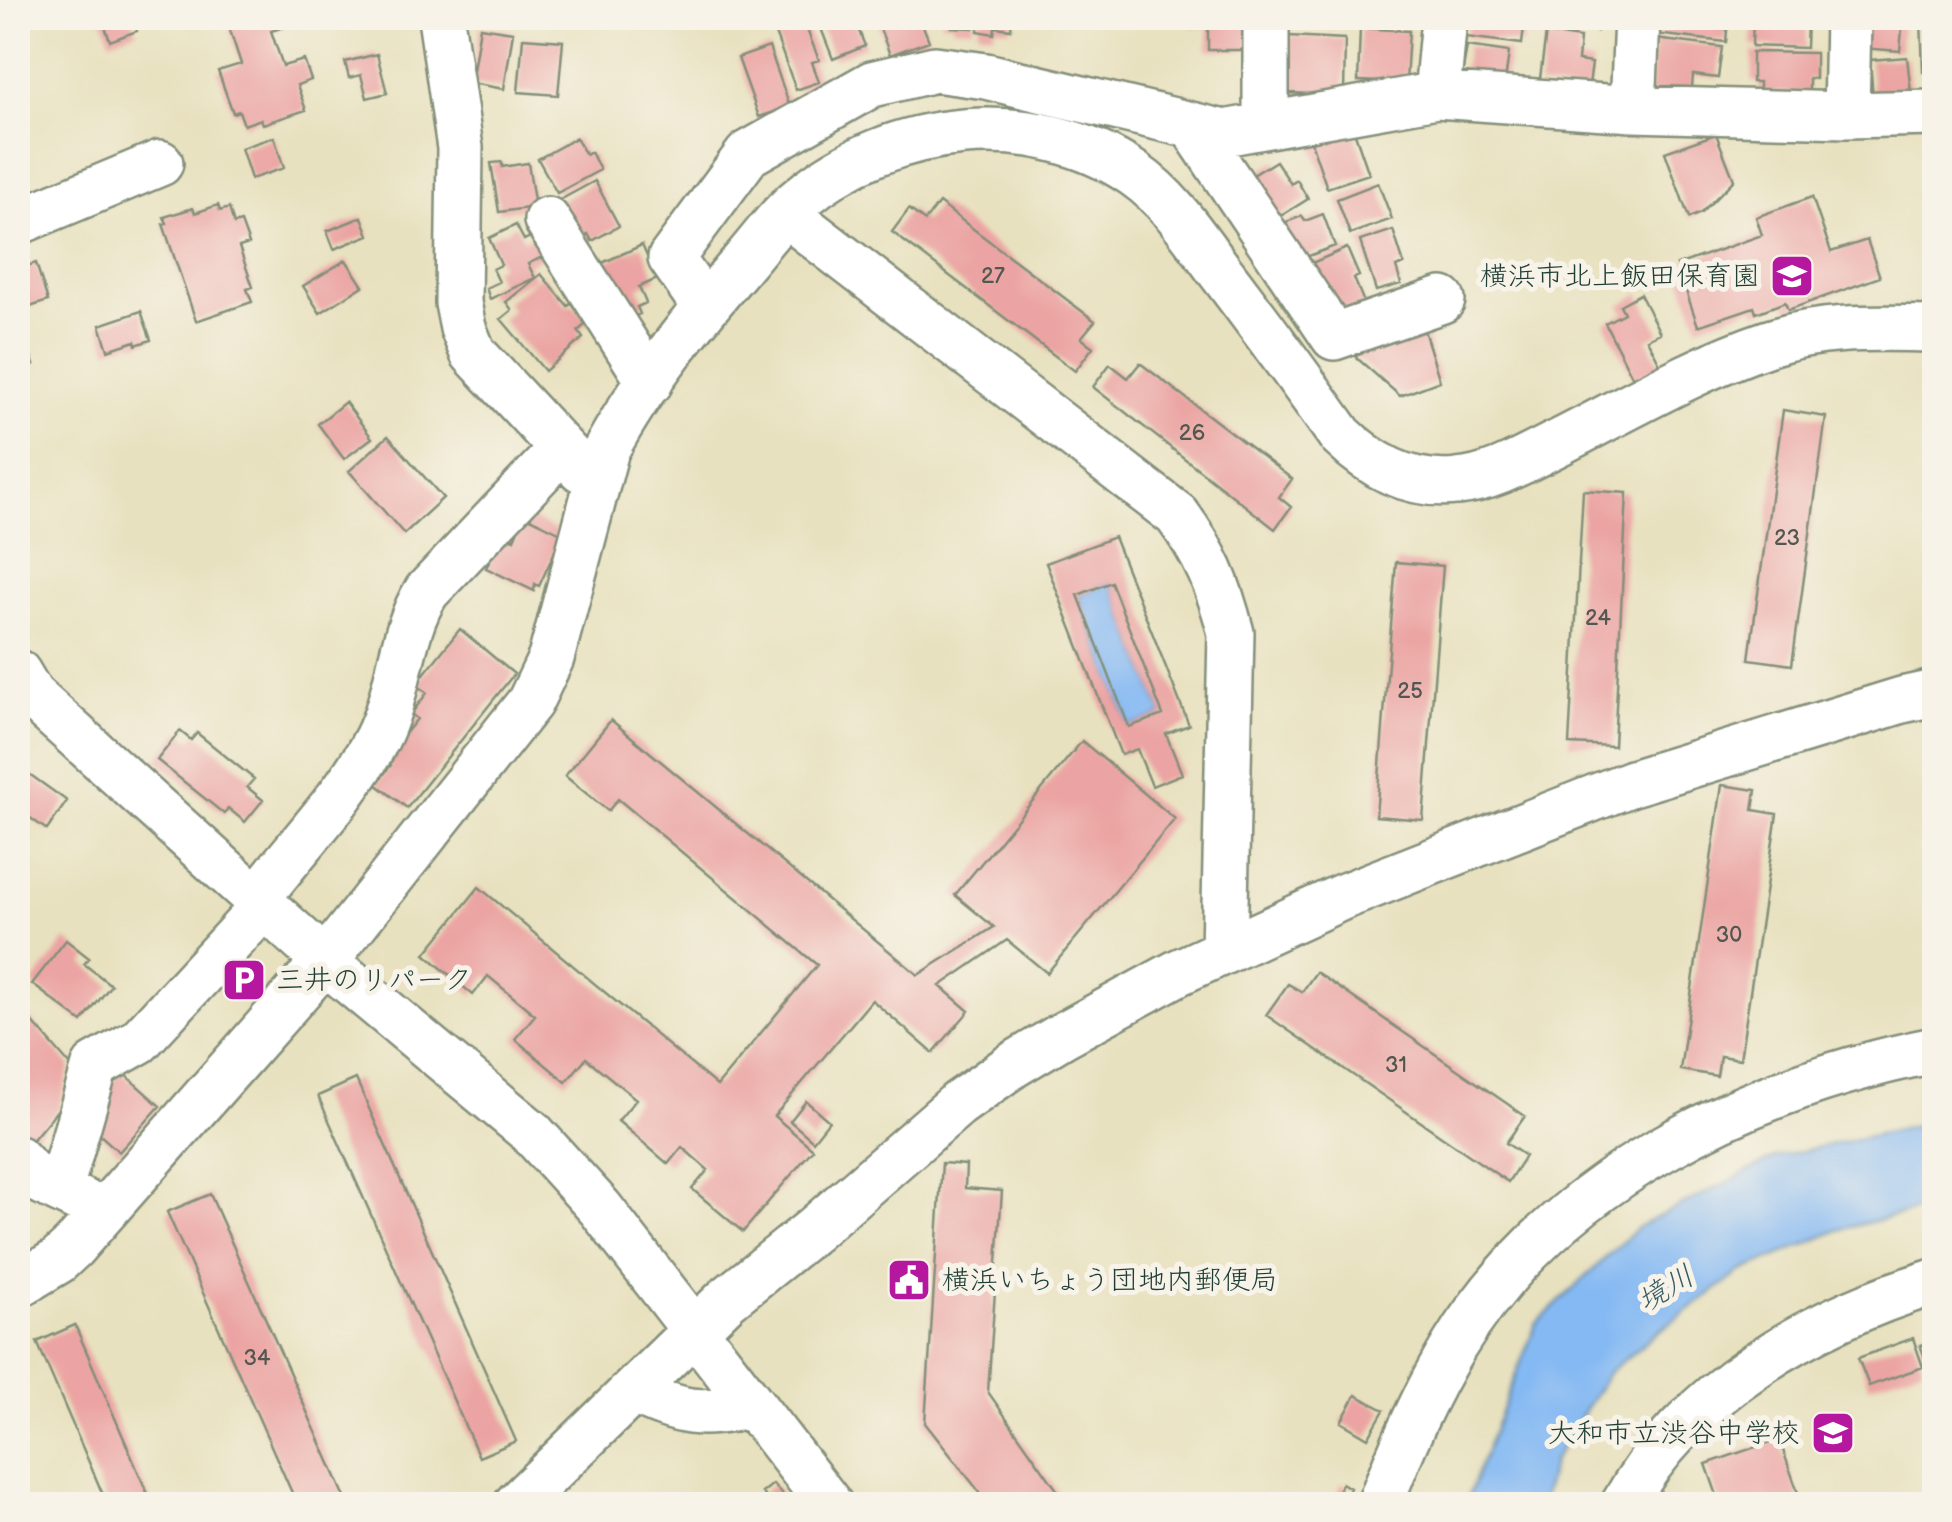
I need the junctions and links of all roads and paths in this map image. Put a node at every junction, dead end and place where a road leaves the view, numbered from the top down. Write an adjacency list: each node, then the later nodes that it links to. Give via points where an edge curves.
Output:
1 (441, 18): 20 (street, via 460,148 462,328 473,353)
2 (1266, 18): 11 (street)
3 (1444, 18): 6 (street)
4 (1637, 18): 7 (street)
5 (1848, 18): 9 (street)
6 (1438, 95): 7 (street); 11 (street)
7 (1633, 109): 9 (street)
8 (1934, 113): 9 (street)
9 (1846, 115)
10 (1192, 126): 11 (street, via 1224,133); 16 (street, via 1334,337); 17 (street, via 934,69 872,84 748,154 671,258)
11 (1266, 126)
12 (160, 163): 15 (street)
13 (785, 213): 17 (street); 18 (street, via 845,168 925,137 1002,131 1076,146 1134,174 1171,206 1341,436 1396,474 1431,482 1458,482 1509,467 1770,343 1836,329); 25 (street, via 1178,515 1203,550 1231,633)
14 (547, 220): 19 (street)
15 (18, 222)
16 (1442, 300)
17 (705, 307): 19 (street)
18 (1934, 329)
19 (650, 382): 21 (street, via 606,450)
20 (562, 449): 21 (street); 24 (street, via 427,592 378,737)
21 (598, 487): 26 (street, via 542,681 530,702)
22 (18, 673): 24 (street, via 31,695)
23 (1934, 694): 25 (street, via 1632,783 1342,897)
24 (260, 904): 26 (street); 29 (street, via 139,1040 95,1066)
25 (1224, 951): 33 (street, via 1013,1065 958,1104)
26 (324, 961): 30 (street); 33 (street, via 532,1133)
27 (1934, 1050): 38 (street, via 1884,1060 1728,1116 1644,1158 1552,1228 1455,1344)
28 (18, 1159): 29 (street, via 35,1178)
29 (60, 1188): 30 (street)
30 (102, 1214): 32 (street, via 58,1262)
31 (1934, 1282): 39 (street, via 1846,1314 1729,1386 1671,1435)
32 (18, 1286)
33 (694, 1330): 34 (street); 35 (street)
34 (633, 1391): 35 (street, via 696,1413); 36 (street)
35 (752, 1405): 37 (street)
36 (517, 1504)
37 (829, 1504)
38 (1380, 1504)
39 (1624, 1504)

